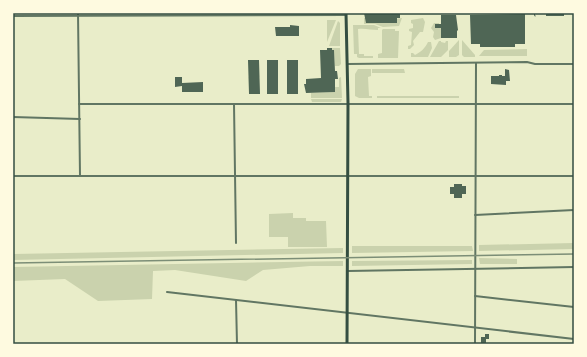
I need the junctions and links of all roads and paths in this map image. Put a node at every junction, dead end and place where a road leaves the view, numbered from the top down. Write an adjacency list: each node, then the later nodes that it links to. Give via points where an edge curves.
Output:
1 (78, 13): 5 (street)
2 (534, 13): 6 (path)
3 (346, 14): 5 (street); 8 (main road)
4 (13, 16): 5 (street)
5 (78, 16): 11 (street)
6 (534, 16)
7 (476, 63): 8 (street); 9 (street); 13 (street)
8 (348, 64): 10 (main road)
9 (574, 64)
10 (348, 103): 12 (street); 13 (street); 19 (main road)
11 (79, 104): 12 (street); 16 (street)
12 (234, 104): 22 (street)
13 (477, 104): 14 (street); 20 (street)
14 (574, 104)
15 (13, 117): 16 (street)
16 (80, 119): 18 (street)
17 (13, 176): 18 (street)
18 (80, 176): 22 (street)
19 (347, 176): 20 (street); 22 (street); 28 (main road)
20 (475, 176): 21 (street); 24 (street)
21 (574, 176)
22 (235, 177): 25 (street)
23 (574, 210): 24 (street)
24 (475, 215): 27 (street)
25 (236, 243)
26 (574, 267): 27 (street)
27 (475, 269): 28 (street); 30 (street)
28 (348, 271): 33 (main road)
29 (167, 292): 31 (street)
30 (475, 296): 32 (street); 34 (street)
31 (236, 300): 33 (street); 36 (street)
32 (574, 307)
33 (347, 313): 34 (street); 37 (main road)
34 (475, 327): 35 (street); 38 (street)
35 (574, 339)
36 (237, 344)
37 (347, 344)
38 (475, 344)

